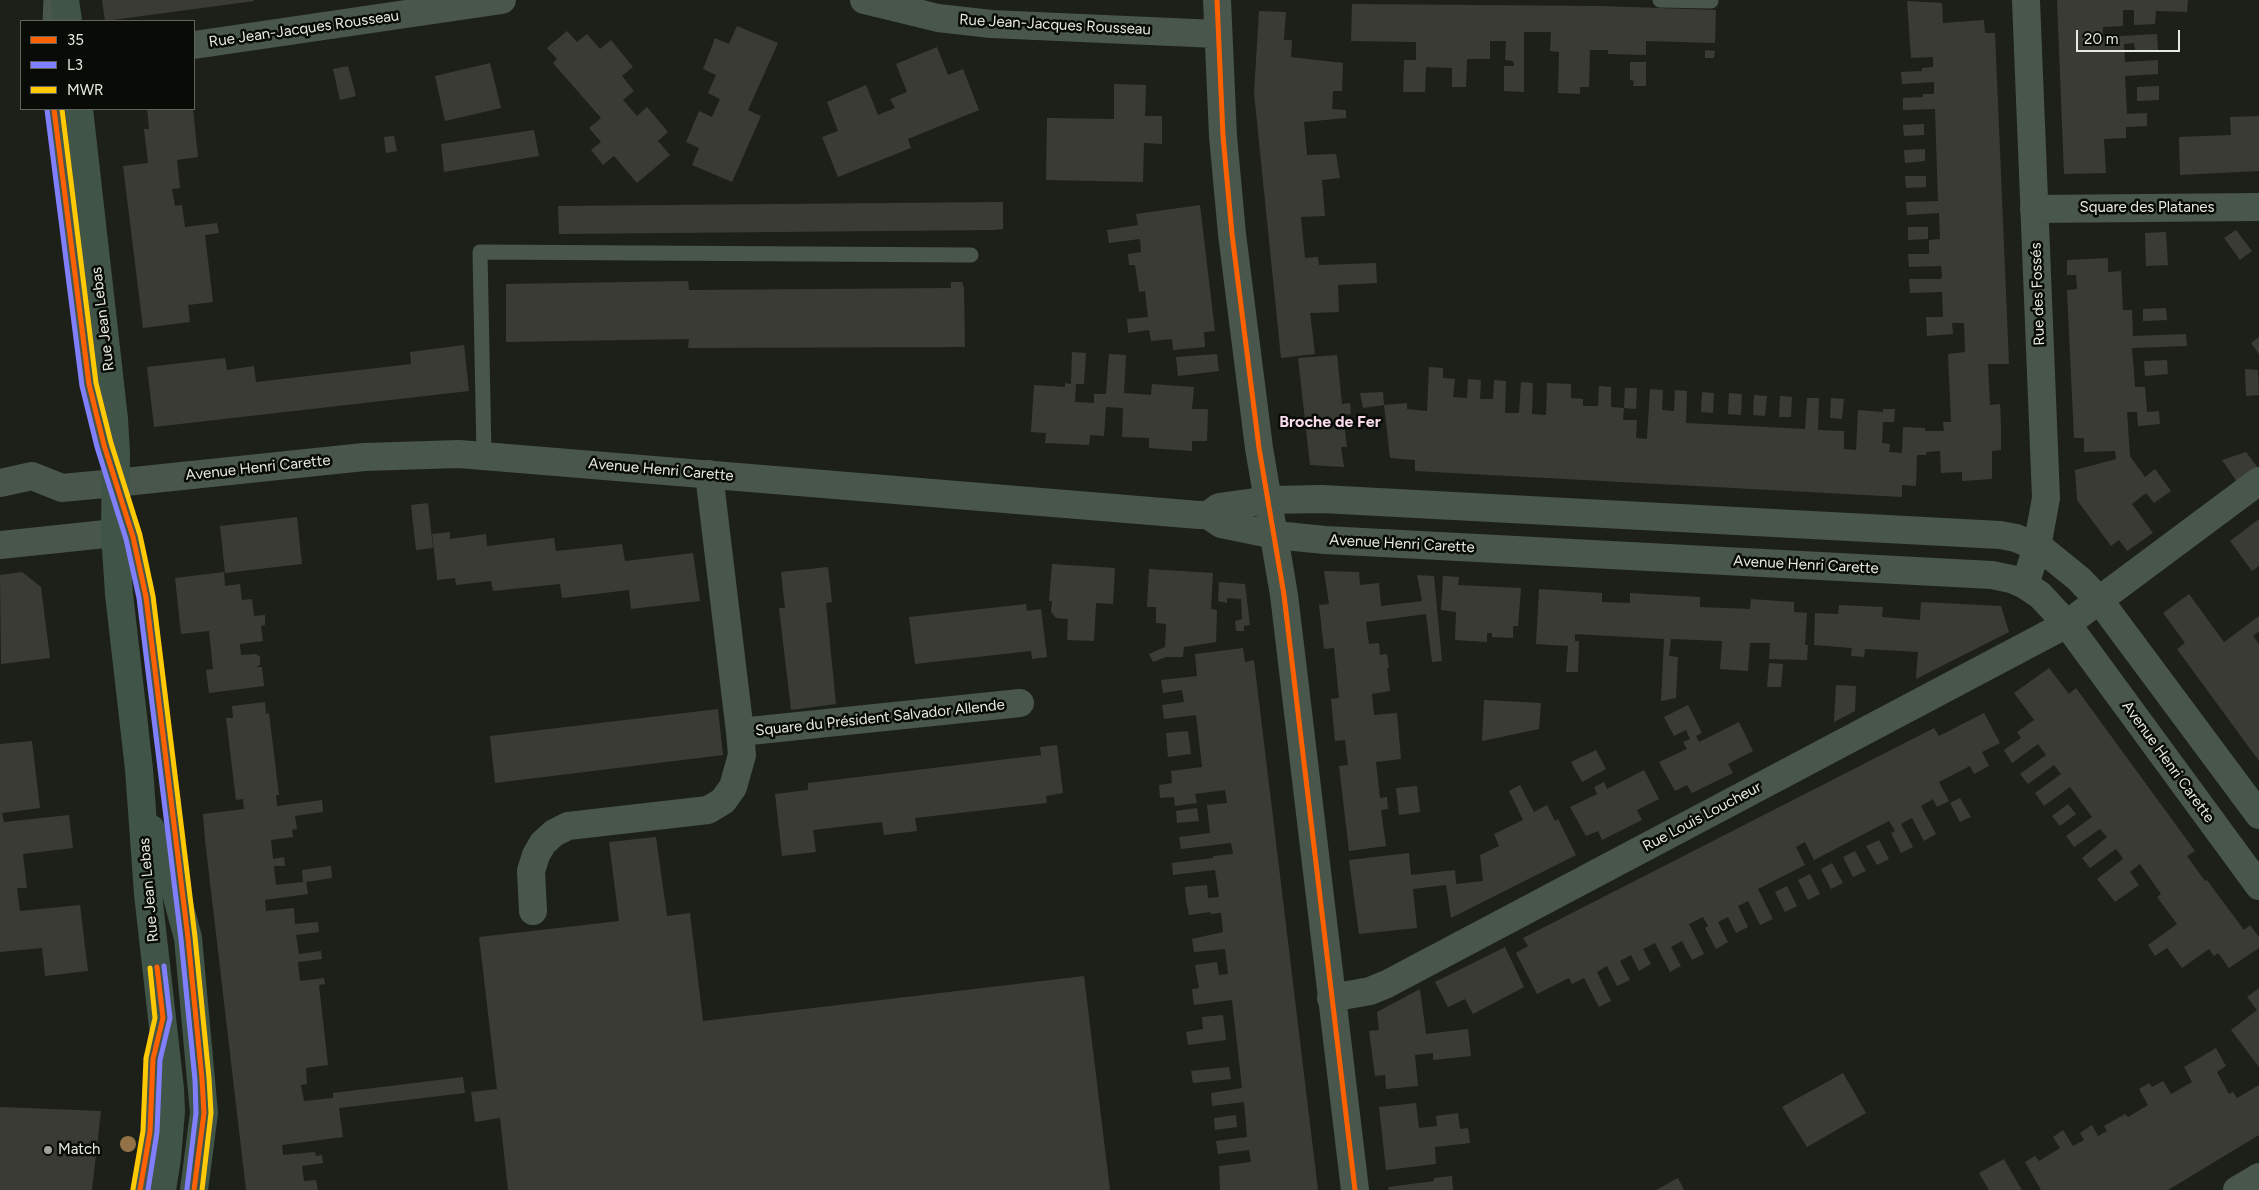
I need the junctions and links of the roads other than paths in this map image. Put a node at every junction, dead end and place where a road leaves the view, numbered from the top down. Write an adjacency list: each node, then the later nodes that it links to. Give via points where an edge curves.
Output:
1 (51, 0): 9 (lane)
2 (65, 0): 10 (main road)
3 (502, 0): 12 (street, Rue Jean-Jacques Rousseau)
4 (864, 0): 11 (street, Rue Jean-Jacques Rousseau, via 938,18 991,24)
5 (1217, 0): 11 (street)
6 (1660, 0): 8 (lane)
7 (2026, 0): 16 (street, Rue des Fossés)
8 (1711, 1)
9 (50, 20)
10 (68, 20)
11 (1217, 34): 23 (street, via 1222,136 1232,234)
12 (195, 45)
13 (54, 110): 22 (lane, via 89,384)
14 (78, 110): 22 (main road, Rue Jean Lebas, via 114,419)
15 (2259, 207): 16 (street, Square des Platanes)
16 (2034, 209): 29 (street, Rue des Fossés, via 2046,498)
17 (971, 255): 18 (lane, via 480,252)
18 (484, 455): 19 (street, Avenue Henri Carette); 22 (street, Avenue Henri Carette, via 364,457)
19 (709, 474): 24 (street, Avenue Henri Carette); 35 (street, Square du Président Salvador Allende)
20 (2259, 481): 32 (street)
21 (0, 483): 22 (street, Avenue Henri Carette, via 32,476 62,488)
22 (115, 483): 26 (main road, Rue Jean Lebas); 40 (lane, via 133,537 146,598)
23 (1268, 500): 24 (street, Avenue Henri Carette, via 1219,507); 25 (street, Avenue Henri Carette, via 1322,499); 27 (street)
24 (1208, 515): 27 (street, Avenue Henri Carette, via 1221,524)
25 (1658, 517): 29 (street, Avenue Henri Carette, via 1986,533 2016,538); 30 (street)
26 (115, 533): 28 (street); 36 (main road, Rue Jean Lebas)
27 (1275, 535): 30 (street, Avenue Henri Carette); 41 (street)
28 (0, 545)
29 (2037, 547): 31 (street, Rue des Fossés); 32 (street, Avenue Henri Carette, via 2060,562)
30 (1658, 557): 31 (street, Avenue Henri Carette, via 1992,575)
31 (2025, 584): 33 (street, Avenue Henri Carette)
32 (2100, 601): 33 (street, Rue Louis Loucheur); 37 (street, Avenue Henri Carette)
33 (2067, 624): 38 (street, Avenue Henri Carette); 41 (street, Rue Louis Loucheur, via 1387,984 1370,991)
34 (1020, 703): 35 (street, Square du Président Salvador Allende)
35 (740, 732): 39 (street, Square du Président Salvador Allende, via 742,755 733,787 723,801 708,810 568,826 554,833 543,843 531,871)
36 (139, 769): 40 (main road, Rue Jean Lebas, via 150,825 174,886); 42 (main road, Rue Jean Lebas, via 148,894)
37 (2259, 816)
38 (2259, 886)
39 (533, 910)
40 (188, 938): 46 (main road, Rue Jean Lebas, via 204,1113)
41 (1331, 998): 47 (street)
42 (163, 1018): 44 (lane, via 153,1059 150,1132); 45 (main road, Rue Jean Lebas, via 171,1111)
43 (2259, 1177): 48 (street)
44 (140, 1190)
45 (162, 1190)
46 (194, 1190)
47 (1355, 1190)
48 (2237, 1190)

